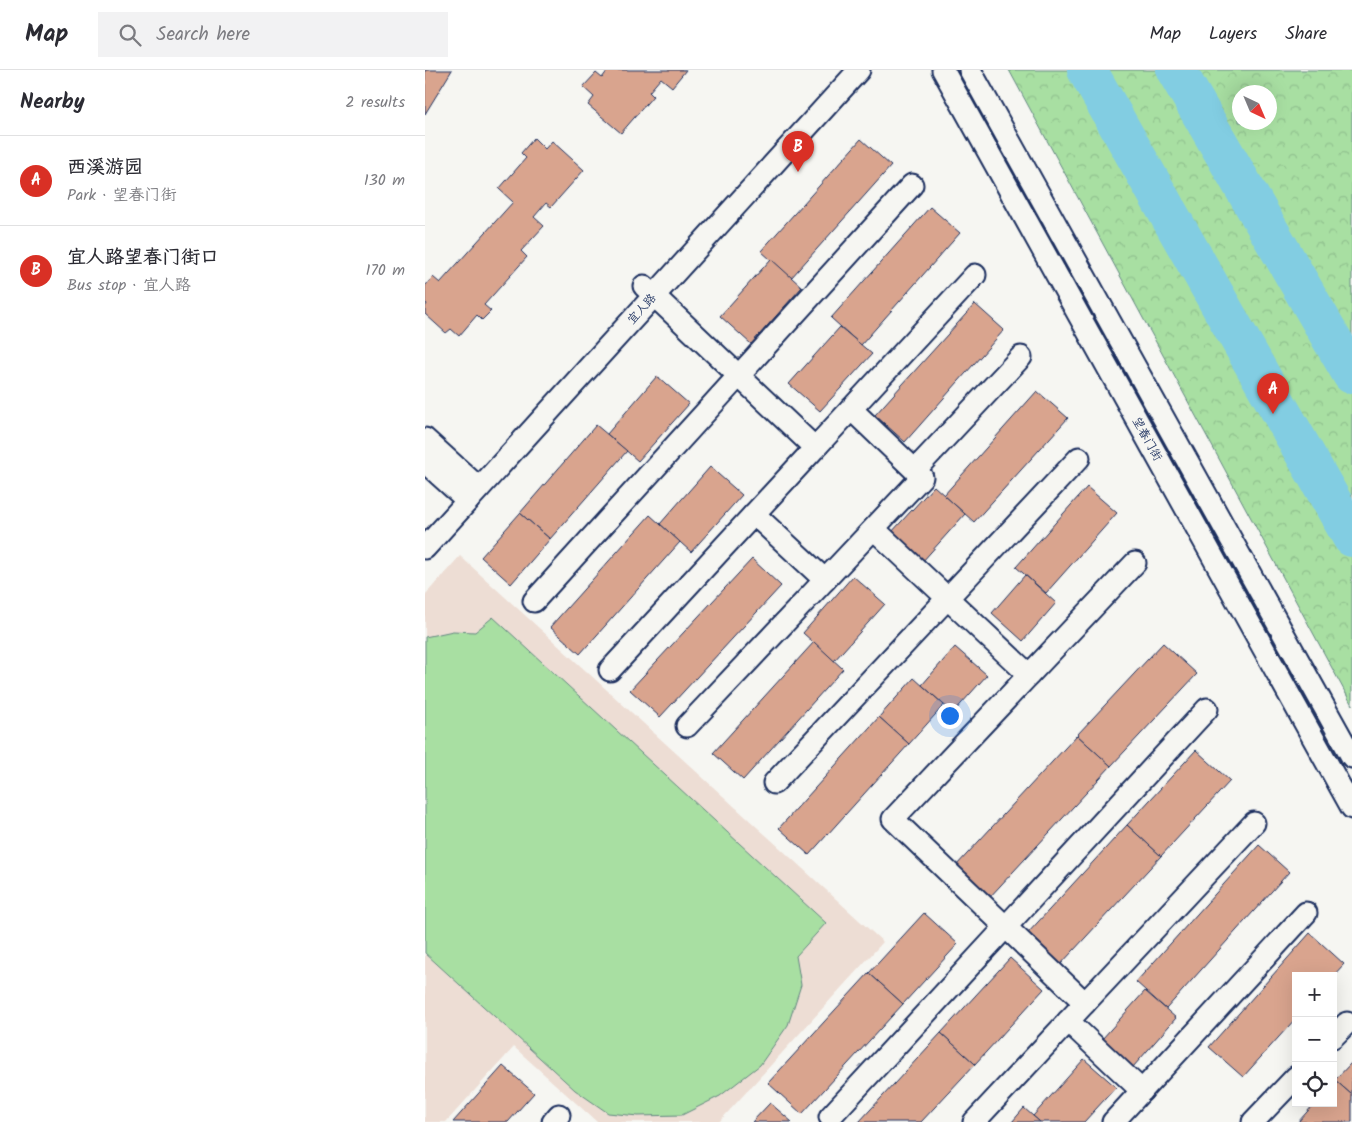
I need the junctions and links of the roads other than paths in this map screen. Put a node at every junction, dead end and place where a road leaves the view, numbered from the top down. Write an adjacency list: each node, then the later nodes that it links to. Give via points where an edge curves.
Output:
1 (839, 70): 7 (street, 宜人路)
2 (859, 70): 7 (street, 宜人路)
3 (943, 70): 31 (street, 望春门街)
4 (970, 70): 29 (street, 望春门街)
5 (912, 185): 9 (street)
6 (975, 275): 10 (street)
7 (649, 291): 9 (street); 16 (street, 宜人路)
8 (1021, 357): 15 (street)
9 (739, 376): 12 (street); 24 (street)
10 (851, 409): 12 (street); 15 (street)
11 (425, 439): 16 (street)
12 (815, 448): 17 (street)
13 (1079, 458): 23 (street)
14 (425, 462): 16 (street)
15 (915, 470): 19 (street, via 922,477)
16 (469, 490): 18 (street, 宜人路); 20 (street, 宜人路)
17 (755, 514): 22 (street); 25 (street)
18 (425, 528)
19 (874, 529): 22 (street); 23 (street)
20 (425, 548)
21 (1135, 563): 26 (street)
22 (825, 580): 28 (street)
23 (947, 598): 26 (street); 30 (street)
24 (534, 601)
25 (611, 670)
26 (1029, 675): 34 (street, via 893,819)
27 (1207, 709): 34 (street)
28 (687, 726)
29 (1352, 757)
30 (774, 783)
31 (1352, 808)
32 (1254, 822): 35 (street)
33 (1306, 913): 38 (street)
34 (1006, 926): 35 (street); 39 (street)
35 (1085, 1002): 36 (street)
36 (1068, 1021): 38 (street); 40 (street)
37 (1292, 1081): 42 (street)
38 (1142, 1091): 41 (street)
39 (830, 1117)
40 (974, 1122)
41 (1113, 1122)
42 (1253, 1122)

